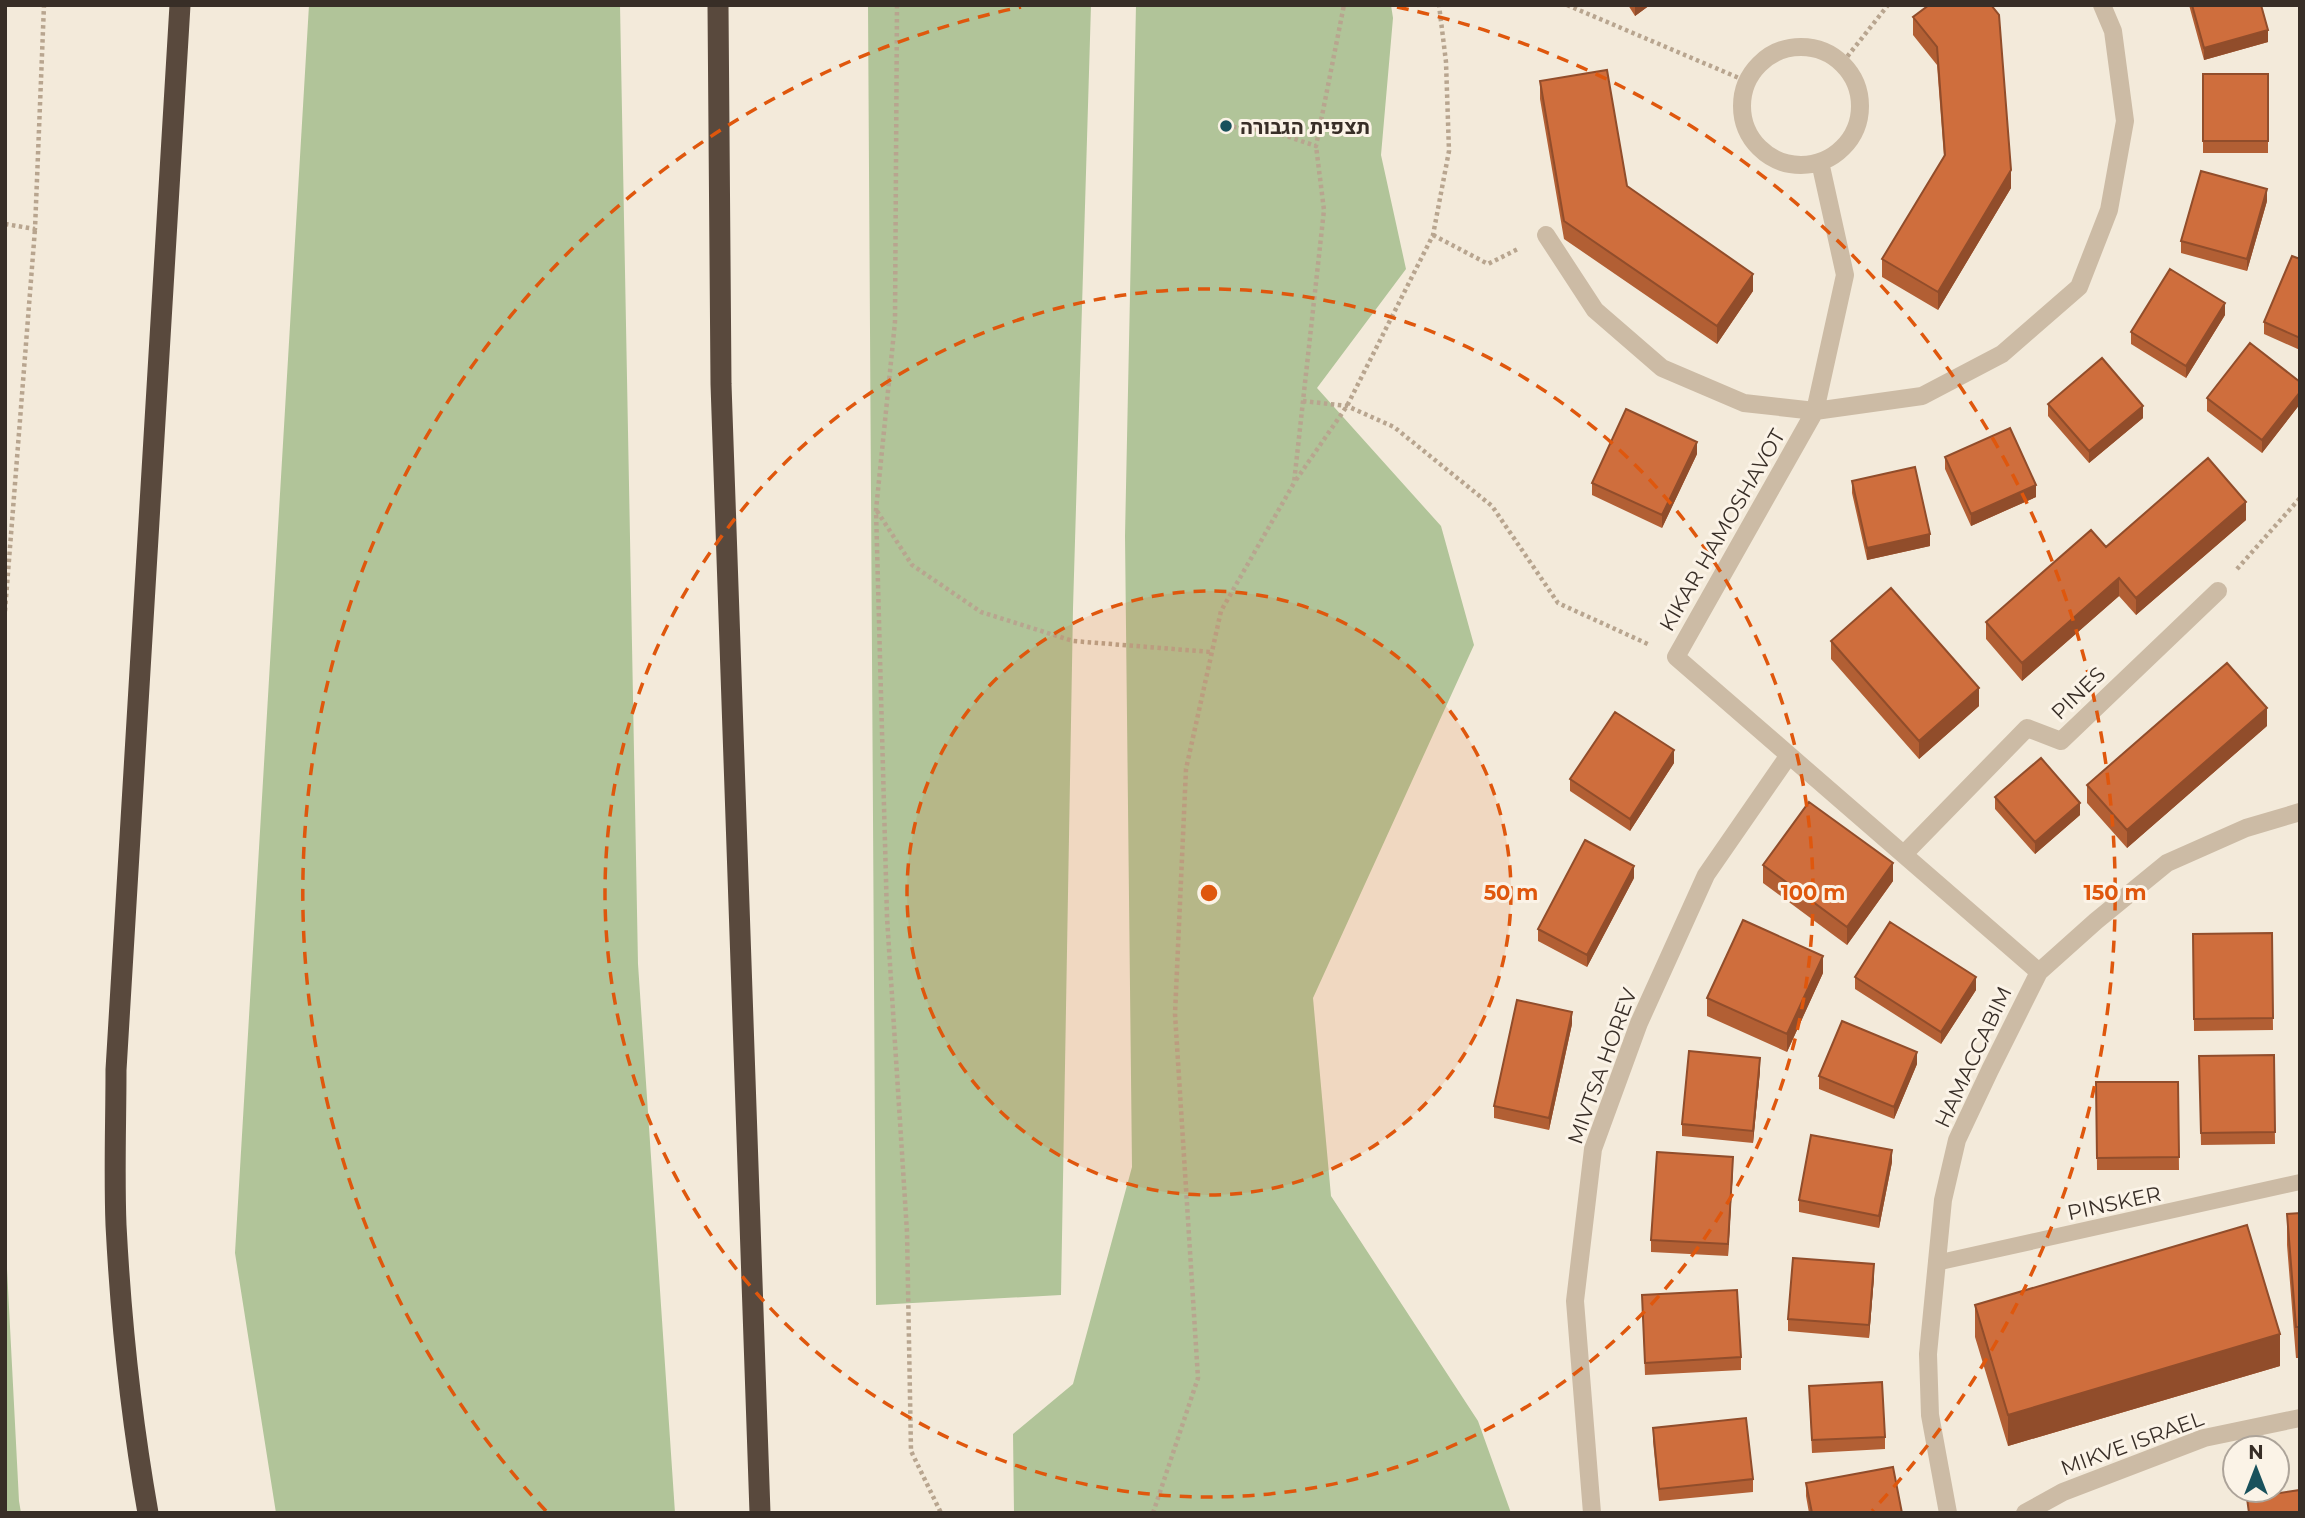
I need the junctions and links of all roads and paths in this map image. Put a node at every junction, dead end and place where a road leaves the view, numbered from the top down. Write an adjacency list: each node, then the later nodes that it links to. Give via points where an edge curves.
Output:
1 (44, 5): 16 (path)
2 (180, 5): 36 (highway, via 116,1070 116,1222 122,1329)
3 (719, 5): 37 (highway, via 721,384)
4 (897, 5): 24 (path, via 895,321)
5 (1344, 5): 13 (path)
6 (1439, 5): 17 (path, via 1449,152)
7 (1567, 5): 11 (path)
8 (1888, 5): 10 (path)
9 (2102, 5): 21 (street, via 2113,31 2125,121 2109,210 2079,287 2002,354 1922,397)
10 (1843, 62): 11 (street, via 1809,46 1790,47 1757,65); 14 (street, via 1858,87 1860,116 1849,143)
11 (1746, 81): 14 (street, via 1743,118 1764,152 1781,162)
12 (1226, 126): 13 (path, via 1271,131)
13 (1317, 146): 19 (path, via 1324,210)
14 (1820, 162): 21 (street, KIKAR HAMOSHAVOT, via 1845,275)
15 (5, 224): 16 (path)
16 (35, 229): 26 (path)
17 (1433, 235): 18 (path, via 1488,264); 20 (path)
18 (1546, 235): 21 (street, via 1595,310 1662,368 1744,403)
19 (1303, 401): 20 (path); 22 (path)
20 (1348, 406): 22 (path); 28 (path, via 1394,427 1493,506 1558,603)
21 (1815, 411): 28 (street, KIKAR HAMOSHAVOT)
22 (1294, 484): 27 (path, via 1221,611)
23 (2300, 498): 25 (path)
24 (876, 510): 27 (path, via 912,565 981,612 1073,641); 38 (path, via 887,916 907,1233 911,1451)
25 (2218, 591): 31 (street, PINES, via 2061,740 2027,729)
26 (5, 611)
27 (1212, 652): 39 (path, via 1186,769 1175,1014 1198,1378)
28 (1676, 657): 29 (street, KIKAR HAMOSHAVOT)
29 (1789, 755): 31 (street, KIKAR HAMOSHAVOT); 40 (street, MIVTSA HOREV, via 1706,875 1639,1023 1593,1149 1575,1301)
30 (2300, 812): 32 (street, HAMACCABIM, via 2246,828 2167,863)
31 (1903, 854): 32 (street, KIKAR HAMOSHAVOT)
32 (2039, 972): 34 (street, HAMACCABIM, via 1957,1140 1943,1200)
33 (2300, 1182): 34 (lane, PINSKER)
34 (1936, 1263): 41 (street, HAMACCABIM, via 1928,1354 1930,1415)
35 (2300, 1418): 42 (street, MIKVE ISRAEL, via 2204,1438 2063,1492)
36 (148, 1513)
37 (760, 1513)
38 (941, 1513)
39 (1153, 1513)
40 (1592, 1513)
41 (1948, 1513)
42 (2025, 1513)

